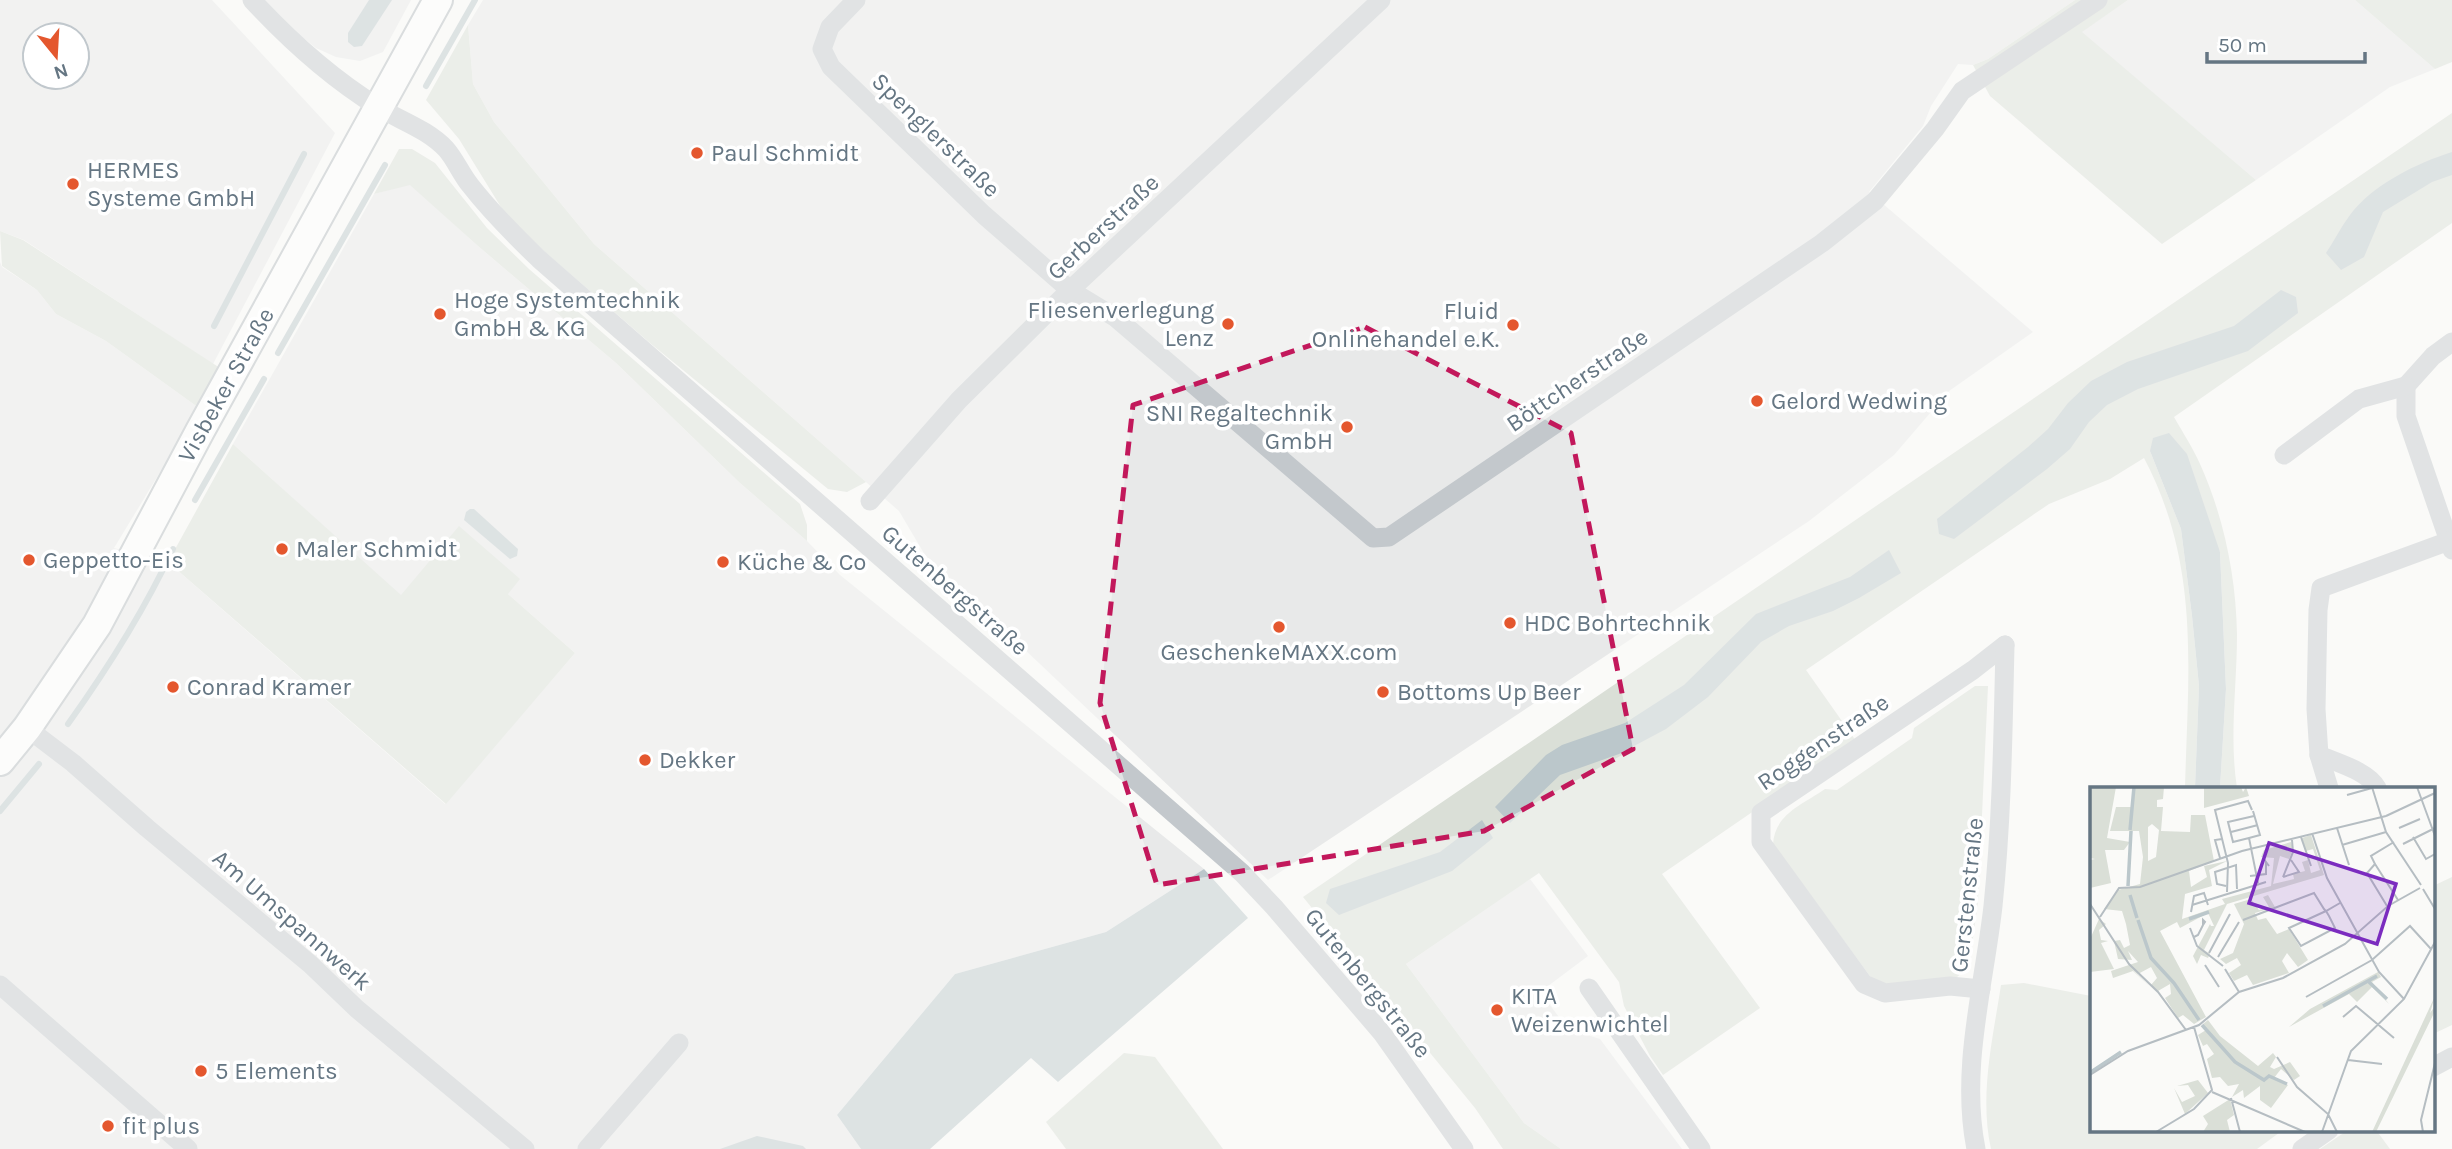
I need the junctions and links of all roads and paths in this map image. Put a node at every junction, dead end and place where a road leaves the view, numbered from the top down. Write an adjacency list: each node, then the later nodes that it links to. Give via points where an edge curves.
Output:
1 (252, 0): 6 (street, Gutenbergstraße, via 285,36)
2 (438, 0): 6 (main road, Visbeker Straße)
3 (856, 0): 7 (street, Spenglerstraße, via 830,27 822,49 831,67 984,215)
4 (1381, 0): 7 (street, Gerberstraße)
5 (2098, 0): 7 (street, Böttcherstraße, via 1962,91 1875,201 1822,243 1388,537 1373,538 1116,318)
6 (378, 107): 14 (main road, Visbeker Straße, via 97,625); 29 (street, Gutenbergstraße, via 419,128 446,149 497,218 539,259 1242,873 1382,1033)
7 (1070, 290): 11 (street, Gerberstraße, via 959,400)
8 (2452, 342): 9 (street)
9 (2406, 386): 10 (street, via 2359,399); 12 (street, via 2406,416)
10 (2284, 455)
11 (870, 501)
12 (2451, 544): 15 (street, via 2321,588 2316,697)
13 (2005, 645): 21 (street, Gerstenstraße, via 2000,822); 21 (street, Roggenstraße, via 1761,813 1761,842 1864,984 1885,993 1950,986)
14 (27, 727): 16 (main road, Visbeker Straße); 27 (street, Am Umspannwerk)
15 (2319, 755): 17 (street); 18 (street, via 2357,772)
16 (0, 761)
17 (2328, 787)
18 (2376, 787)
19 (0, 985): 26 (street)
20 (1589, 988): 30 (street)
21 (1982, 989): 31 (street, Gerstenstraße, via 1970,1078)
22 (679, 1043): 28 (street)
23 (2452, 1057): 24 (street)
24 (2434, 1066)
25 (2326, 1132): 32 (street)
26 (188, 1149)
27 (526, 1149)
28 (587, 1149)
29 (1464, 1149)
30 (1701, 1149)
31 (1976, 1149)
32 (2302, 1149)

